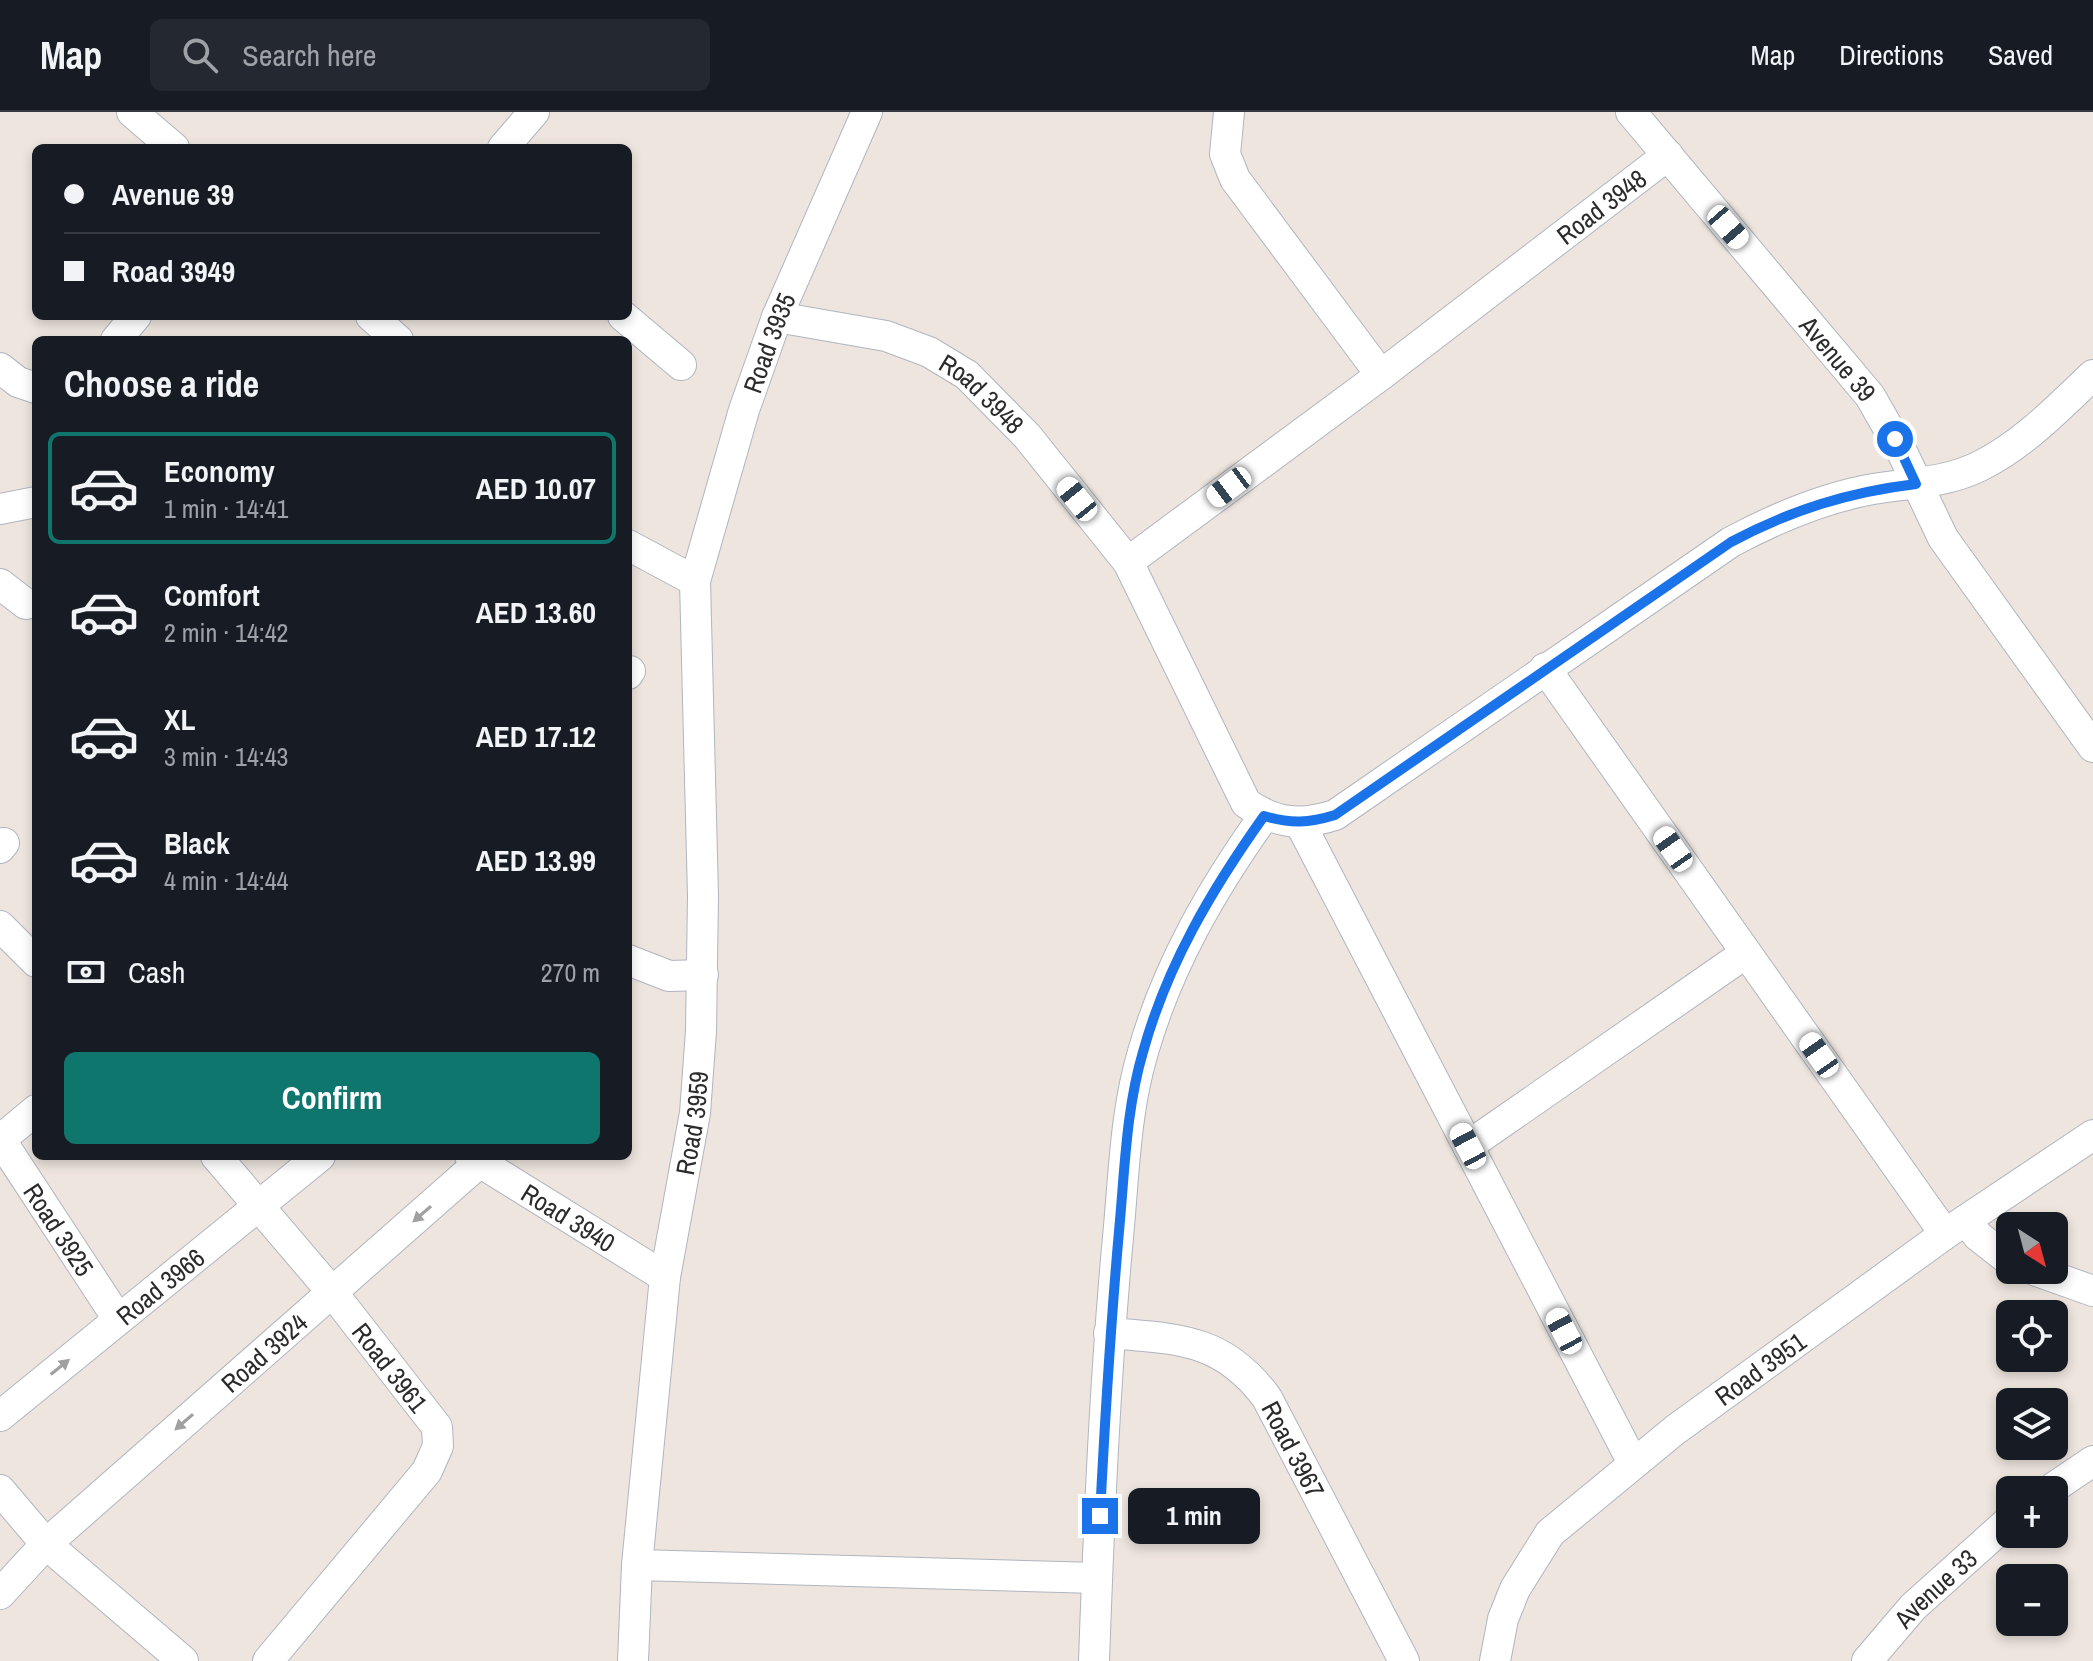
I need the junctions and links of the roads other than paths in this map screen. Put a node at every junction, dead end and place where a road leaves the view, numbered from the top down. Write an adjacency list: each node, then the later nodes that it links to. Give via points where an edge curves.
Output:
1 (132, 112): 6 (street)
2 (534, 112): 7 (street)
3 (867, 112): 9 (street, Road 3935)
4 (1229, 112): 17 (street, via 1225,154 1235,179)
5 (1631, 112): 8 (street, Avenue 39)
6 (169, 144)
7 (506, 144)
8 (1668, 155): 17 (street, Road 3948); 20 (street, Avenue 39, via 1856,378 1888,424)
9 (777, 317): 24 (street, Road 3948, via 886,336 929,352 967,375 1027,436); 25 (street, Road 3935)
10 (133, 320): 13 (street)
11 (376, 320): 14 (street)
12 (628, 320): 15 (street)
13 (119, 336)
14 (394, 336)
15 (681, 365)
16 (0, 368): 19 (street)
17 (1381, 375): 24 (street, Road 3948)
18 (2093, 375): 20 (street, via 2006,451 1978,467)
19 (32, 387)
20 (1916, 484): 28 (street, via 1824,501 1775,519 1731,542); 29 (street, Avenue 39, via 1960,564)
21 (32, 503): 22 (street)
22 (0, 509)
23 (632, 547): 25 (street)
24 (1128, 562): 30 (street, Road 3948, via 1246,803)
25 (695, 581): 36 (street, Road 3959)
26 (0, 584): 27 (street)
27 (26, 604)
28 (1545, 668): 31 (street, via 1335,815); 33 (street)
29 (2093, 747)
30 (1264, 816): 31 (street); 53 (street, via 1186,941 1142,1053 1130,1105)
31 (1300, 823): 40 (street)
32 (0, 926): 34 (street)
33 (1746, 953): 40 (street); 46 (street)
34 (32, 958)
35 (632, 962): 36 (street, via 669,976)
36 (703, 975): 48 (street, Road 3959, via 695,1113)
37 (32, 1113): 39 (street)
38 (2093, 1135): 46 (street, Road 3951)
39 (0, 1139): 52 (street, Road 3925)
40 (1468, 1146): 56 (street)
41 (219, 1160): 45 (street, Road 3961)
42 (315, 1160): 45 (street, Road 3966)
43 (474, 1160): 51 (street, Road 3924, one-way to 51)
44 (477, 1160): 48 (street, Road 3940)
45 (258, 1206): 51 (street, Road 3961); 52 (street, Road 3966)
46 (1956, 1227): 47 (street); 56 (street, Road 3951)
47 (1996, 1250)
48 (665, 1277): 61 (street, Road 3959)
49 (2068, 1282): 50 (street)
50 (2093, 1291)
51 (332, 1292): 60 (street, Road 3924, one-way to 60); 65 (street, Road 3961, via 430,1416 438,1446 427,1471)
52 (118, 1319): 54 (street, Road 3966, one-way to 52)
53 (1109, 1333): 62 (street); 68 (street, Road 3967, via 1199,1343 1238,1365 1254,1381)
54 (0, 1416)
55 (2093, 1461): 57 (street)
56 (1633, 1463): 69 (street, Road 3951, via 1550,1533 1537,1551 1503,1619)
57 (2068, 1478)
58 (0, 1490): 60 (street)
59 (1996, 1533): 70 (street, Avenue 33, via 1913,1607)
60 (46, 1544): 63 (street); 64 (street)
61 (637, 1565): 62 (street); 66 (street, Road 3959)
62 (1097, 1578): 67 (street)
63 (0, 1594)
64 (183, 1661)
65 (268, 1661)
66 (633, 1661)
67 (1094, 1661)
68 (1404, 1661)
69 (1495, 1661)
70 (1867, 1661)

